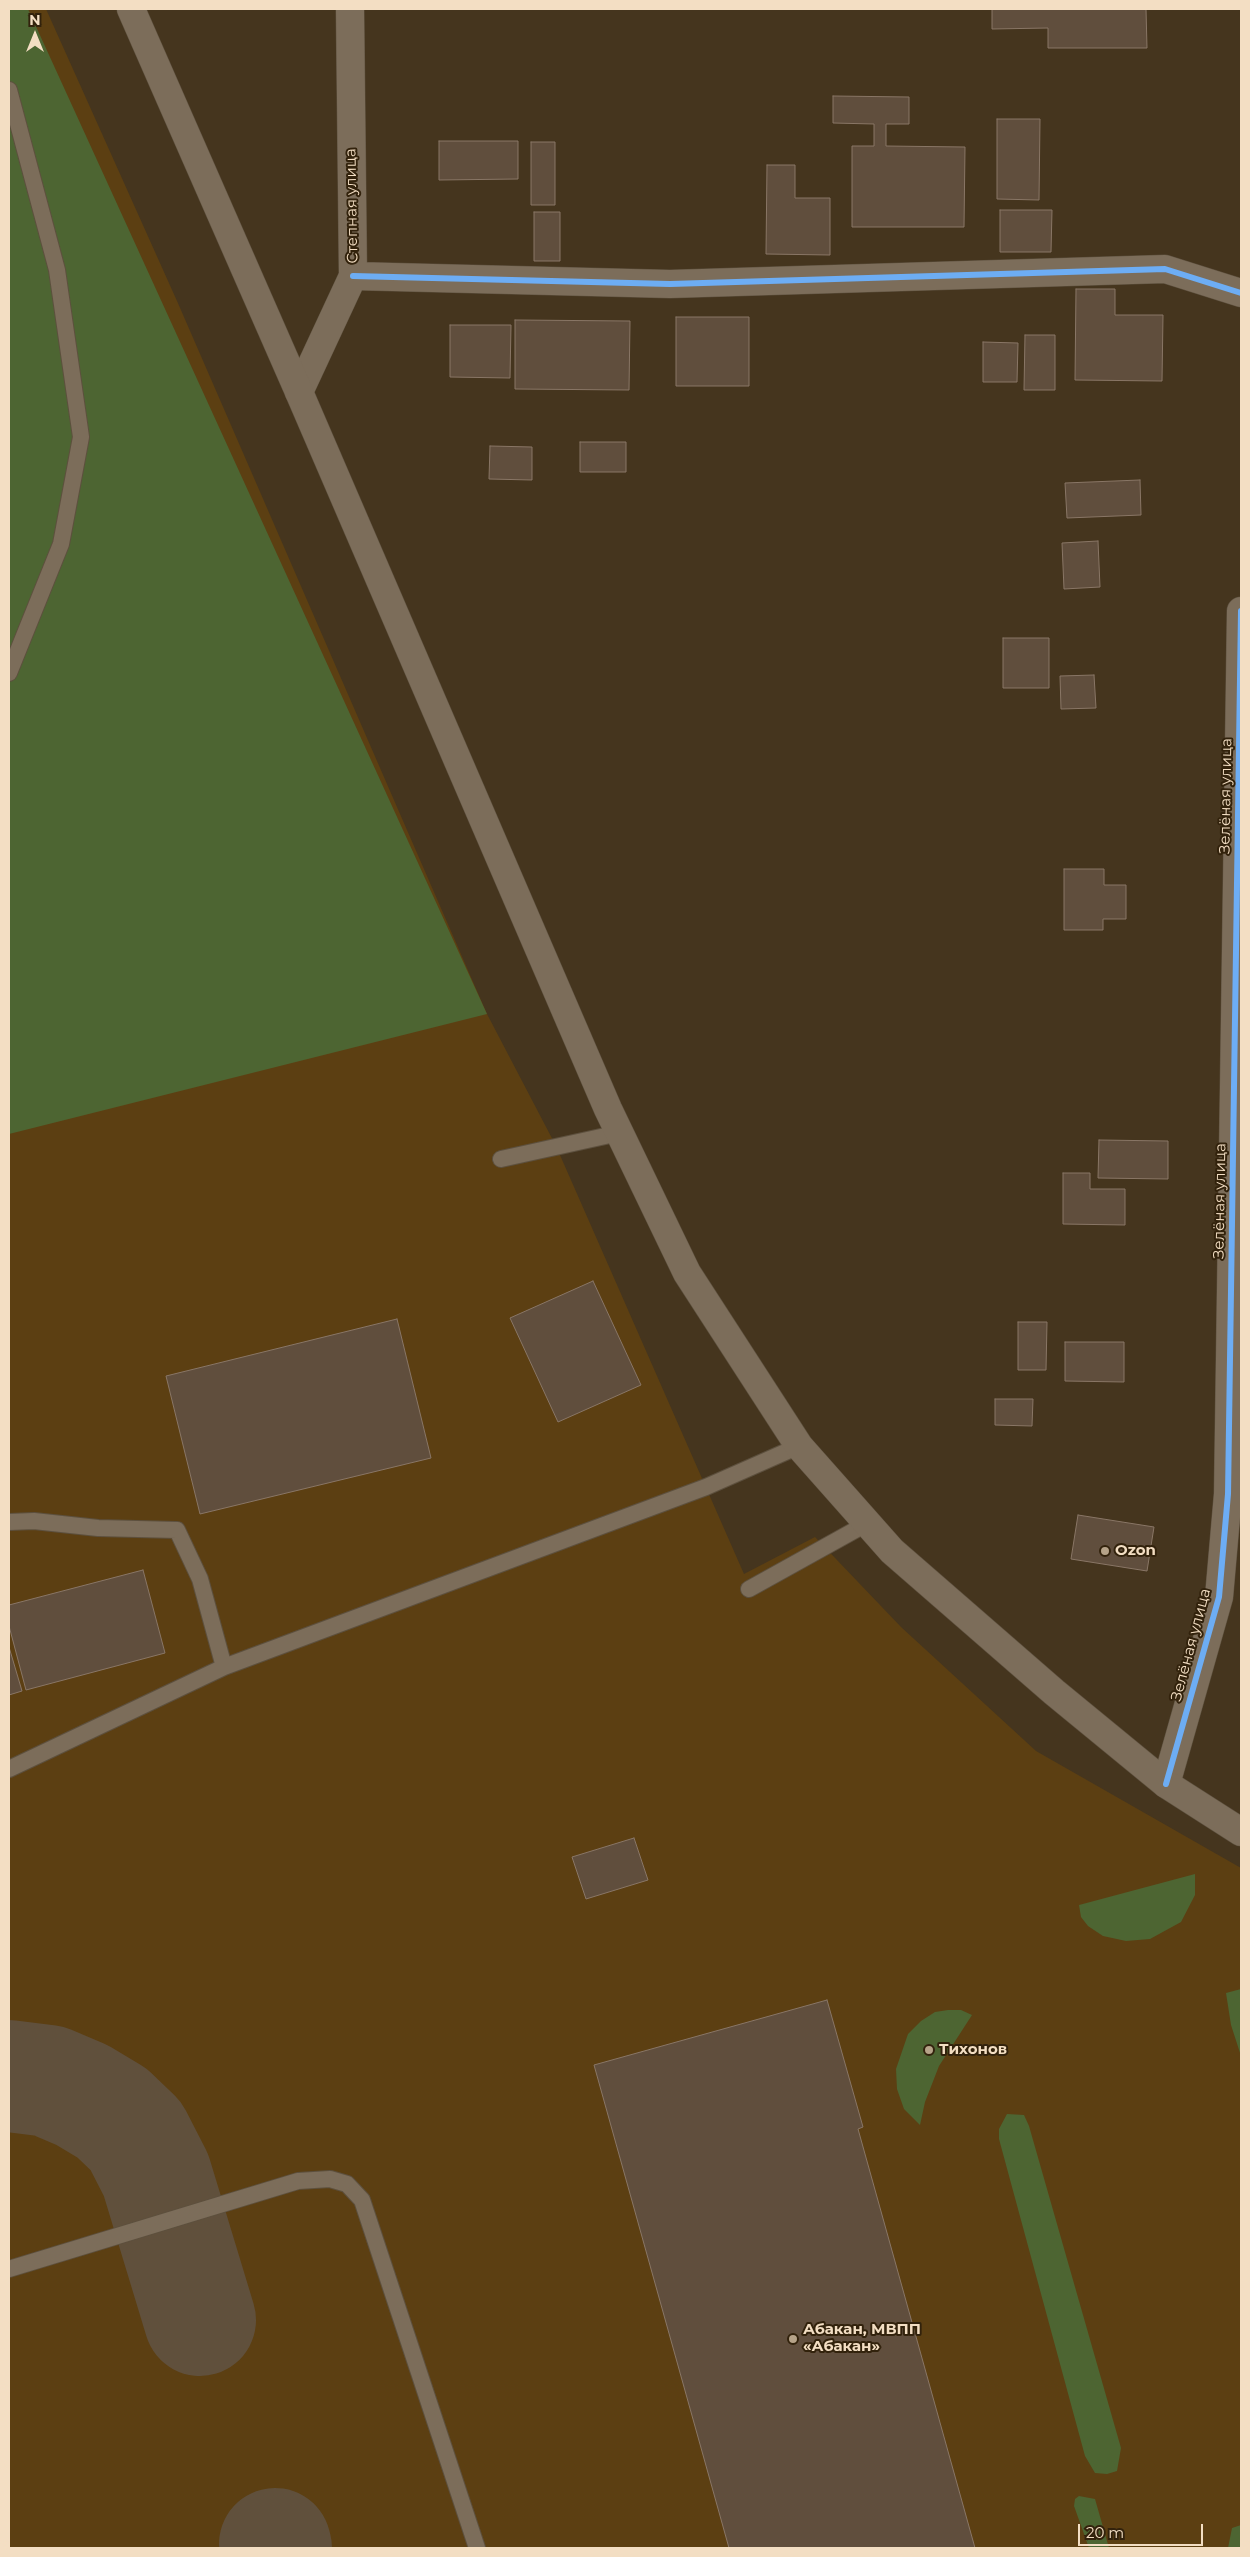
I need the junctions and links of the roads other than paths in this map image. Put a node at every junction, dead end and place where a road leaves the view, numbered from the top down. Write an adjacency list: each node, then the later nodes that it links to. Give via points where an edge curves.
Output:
1 (131, 9): 6 (street)
2 (350, 9): 4 (street, Степная улица)
3 (9, 90): 8 (lane, via 57,270 81,437 61,544)
4 (353, 276): 5 (street, via 670,284 1165,269); 6 (street, Степная улица)
5 (1241, 293)
6 (299, 392): 9 (street)
7 (1241, 611): 17 (street, Зелёная улица, via 1228,1494 1219,1597)
8 (9, 673)
9 (618, 1133): 10 (lane); 11 (street, via 687,1273)
10 (501, 1159)
11 (799, 1446): 13 (street); 15 (lane, via 706,1487)
12 (9, 1522): 15 (lane, via 177,1530 200,1579)
13 (866, 1524): 14 (lane); 17 (street, via 892,1551 1046,1686)
14 (749, 1589)
15 (224, 1667): 16 (lane)
16 (9, 1769)
17 (1166, 1784): 18 (street)
18 (1241, 1832)
19 (9, 2269): 20 (lane, via 298,2182 330,2179 347,2184 362,2200)
20 (477, 2548)

